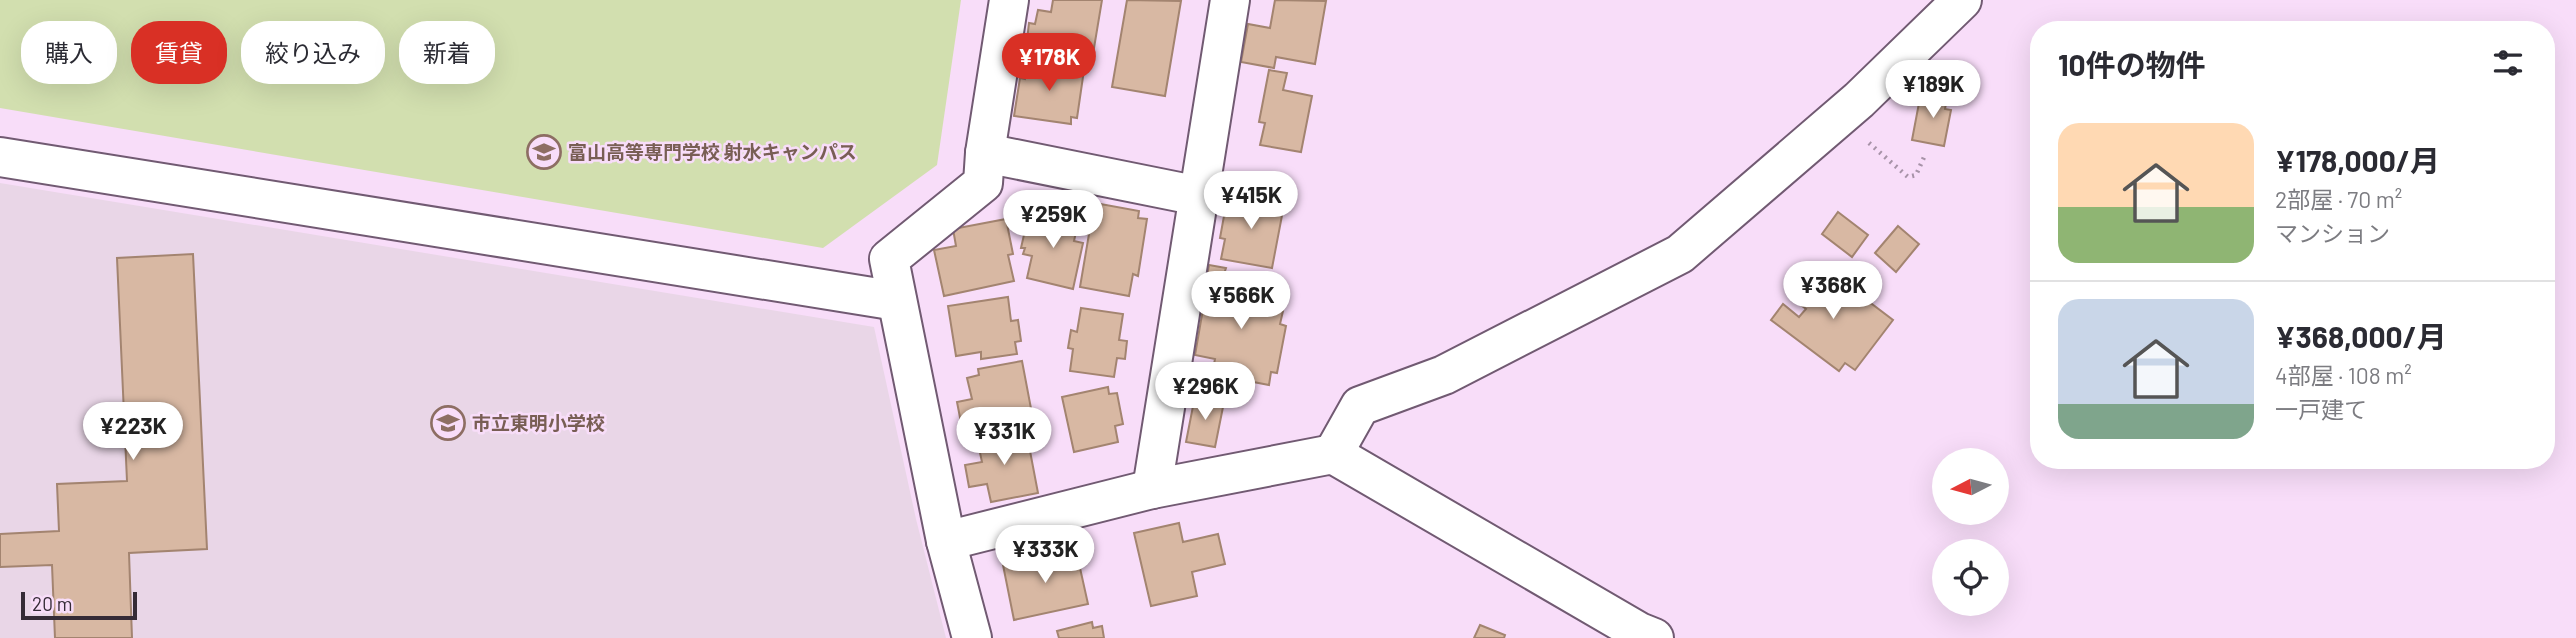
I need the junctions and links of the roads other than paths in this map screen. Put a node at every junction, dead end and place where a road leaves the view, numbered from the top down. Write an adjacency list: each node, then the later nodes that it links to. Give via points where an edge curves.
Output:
1 (1009, 0): 4 (street)
2 (1230, 0): 6 (street)
3 (1962, 0): 8 (street, via 1840,117 1680,254 1444,375 1360,406)
4 (985, 153): 6 (street); 7 (street, via 983,183 889,259)
5 (0, 157): 7 (street)
6 (1199, 196): 9 (street)
7 (897, 301): 10 (street)
8 (1333, 454): 9 (street); 12 (street)
9 (1152, 489): 10 (street)
10 (946, 541): 11 (street)
11 (972, 638)
12 (1654, 638)

